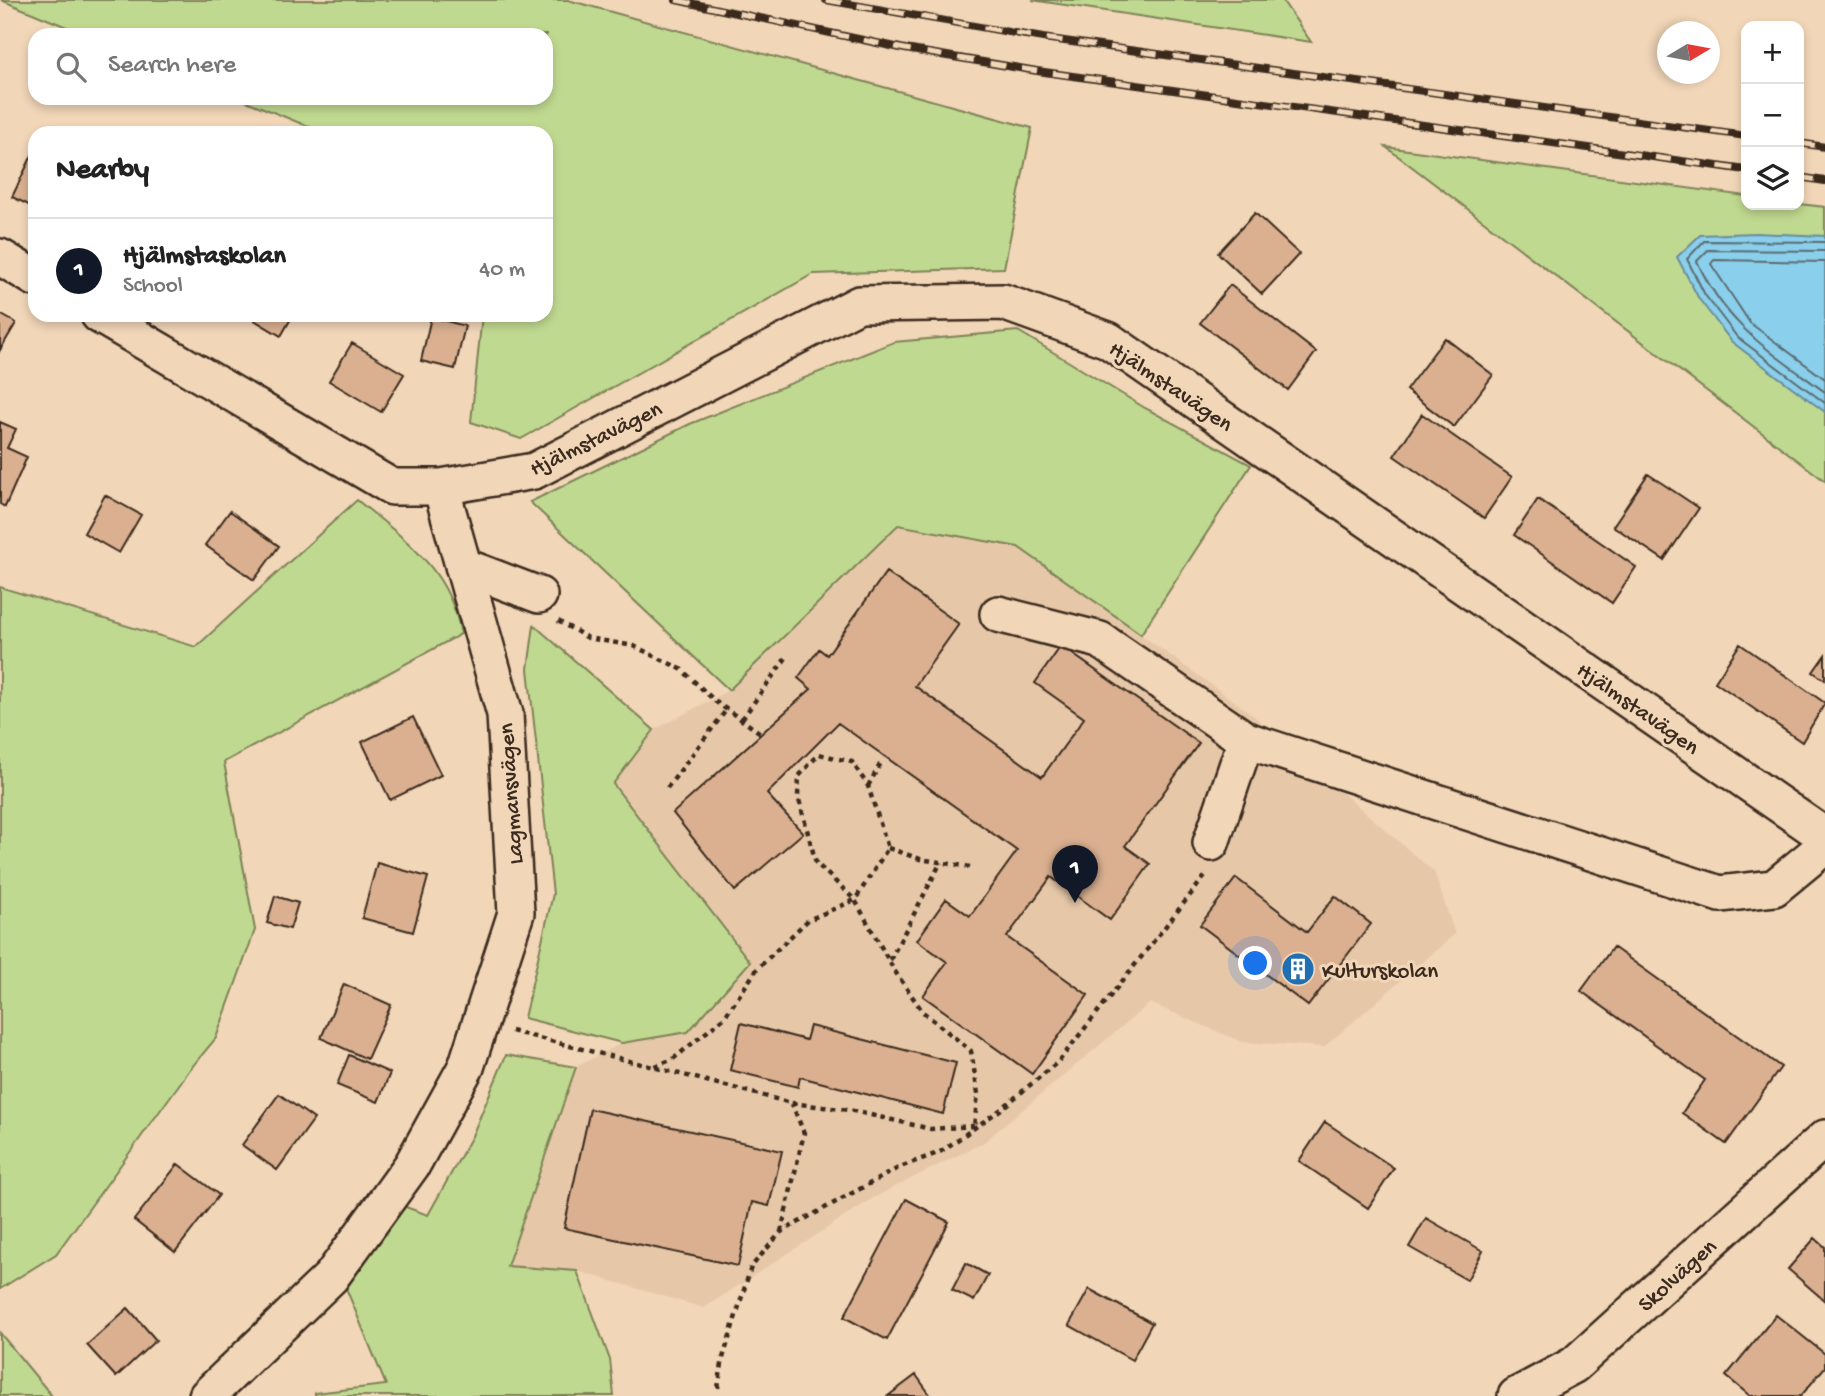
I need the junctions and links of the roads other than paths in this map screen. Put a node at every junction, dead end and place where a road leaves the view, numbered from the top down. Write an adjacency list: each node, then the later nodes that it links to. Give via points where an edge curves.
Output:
1 (0, 257): 2 (street)
2 (28, 274)
3 (111, 322): 4 (street, via 392,487)
4 (441, 487): 5 (street, Lagmansvägen); 9 (street, Hjälmstavägen, via 534,471 859,304 1003,302 1108,340)
5 (463, 566): 6 (street); 13 (street, Lagmansvägen, via 505,714 516,913 466,1066 412,1165 339,1266)
6 (539, 594)
7 (999, 614): 8 (street, via 1100,640)
8 (1245, 740): 10 (street); 11 (street, via 1720,894 1774,888)
9 (1825, 836)
10 (1211, 843)
11 (1825, 846)
12 (1825, 1138): 14 (street, Skolvägen, via 1574,1364)
13 (207, 1396)
14 (1516, 1396)

